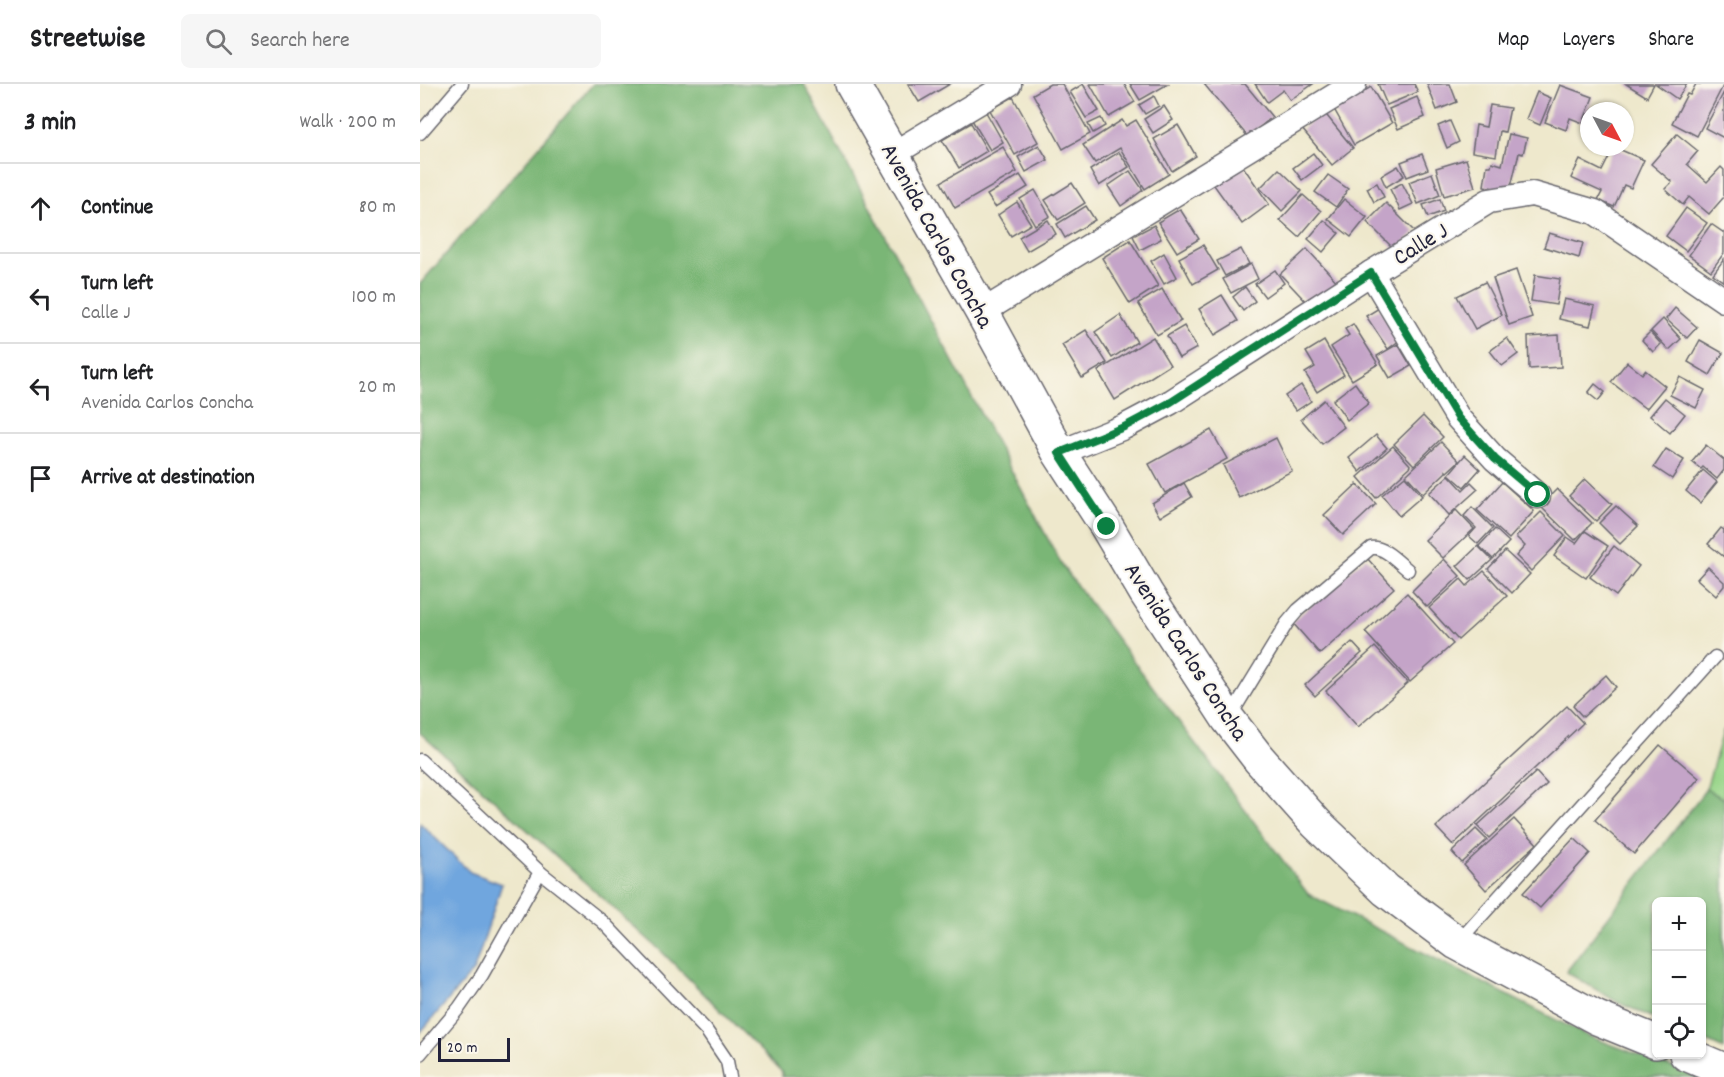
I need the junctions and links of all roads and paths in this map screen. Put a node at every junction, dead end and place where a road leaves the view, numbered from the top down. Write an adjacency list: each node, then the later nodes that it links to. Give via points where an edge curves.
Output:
1 (462, 84): 5 (lane)
2 (852, 84): 6 (street, Avenida Carlos Concha)
3 (1009, 84): 6 (street)
4 (1353, 84): 9 (street)
5 (420, 133)
6 (893, 154): 9 (street, Avenida Carlos Concha)
7 (1371, 273): 8 (street, Calle J, via 1489,201 1532,194 1595,212); 10 (street, Calle J, via 1171,402 1124,427); 11 (street, via 1458,418 1495,459)
8 (1724, 300)
9 (981, 312): 10 (street, Avenida Carlos Concha)
10 (1059, 453): 14 (street, Avenida Carlos Concha)
11 (1538, 495)
12 (1408, 570): 14 (lane, via 1384,550 1371,548 1292,617)
13 (1715, 657): 17 (lane)
14 (1228, 718): 17 (street, Avenida Carlos Concha, via 1316,823 1386,890)
15 (420, 760): 16 (lane)
16 (540, 872): 19 (lane, via 482,975); 22 (lane, via 603,922 706,1030 727,1061)
17 (1457, 943): 18 (street, Avenida Carlos Concha, via 1597,1018)
18 (1652, 1040)
19 (420, 1054)
20 (1698, 1059): 21 (street)
21 (1724, 1070)
22 (730, 1077)

